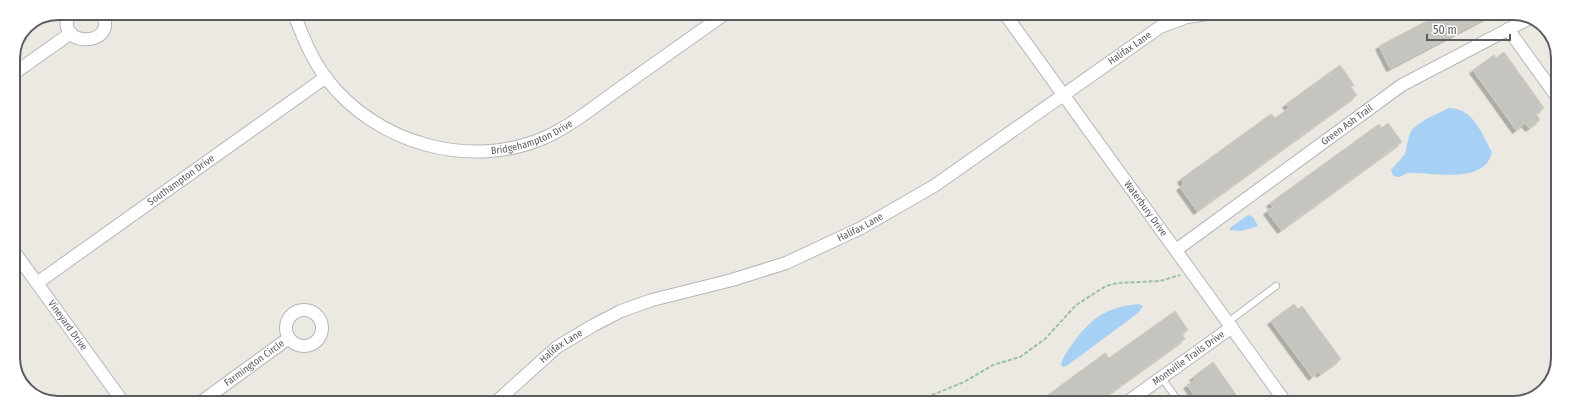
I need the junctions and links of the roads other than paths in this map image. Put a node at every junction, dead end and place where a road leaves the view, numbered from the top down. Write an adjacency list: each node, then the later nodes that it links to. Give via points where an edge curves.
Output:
1 (68, 20): 9 (street)
2 (103, 20): 9 (street, via 101,34 96,38 80,40)
3 (296, 20): 11 (street, Bridgehampton Drive, via 302,38)
4 (717, 20): 11 (street, Bridgehampton Drive, via 564,128 522,145 500,149 454,150 410,140 369,119 351,105)
5 (1009, 20): 13 (street, Waterbury Drive)
6 (1176, 20): 13 (street, Halifax Lane, via 1160,28)
7 (1523, 22): 8 (street, Green Ash Trail)
8 (1508, 29): 12 (street); 14 (street, Green Ash Trail, via 1402,85)
9 (71, 33): 10 (street)
10 (20, 69)
11 (326, 78): 16 (street, Southampton Drive)
12 (1551, 89)
13 (1063, 95): 14 (street, Waterbury Drive); 23 (street, Halifax Lane, via 934,186 898,208 786,263 732,280 652,300 594,325 557,347)
14 (1176, 250): 18 (street, Waterbury Drive)
15 (20, 260): 16 (street, Vineyard Drive)
16 (37, 283): 21 (street, Vineyard Drive)
17 (1276, 286): 18 (lane)
18 (1230, 324): 20 (street, Montville Trails Drive); 26 (street, Waterbury Drive)
19 (289, 338): 22 (street, Farmington Circle)
20 (1161, 378): 24 (street, Montville Trails Drive); 25 (lane)
21 (119, 396)
22 (209, 396)
23 (503, 396)
24 (1136, 396)
25 (1175, 396)
26 (1281, 396)

